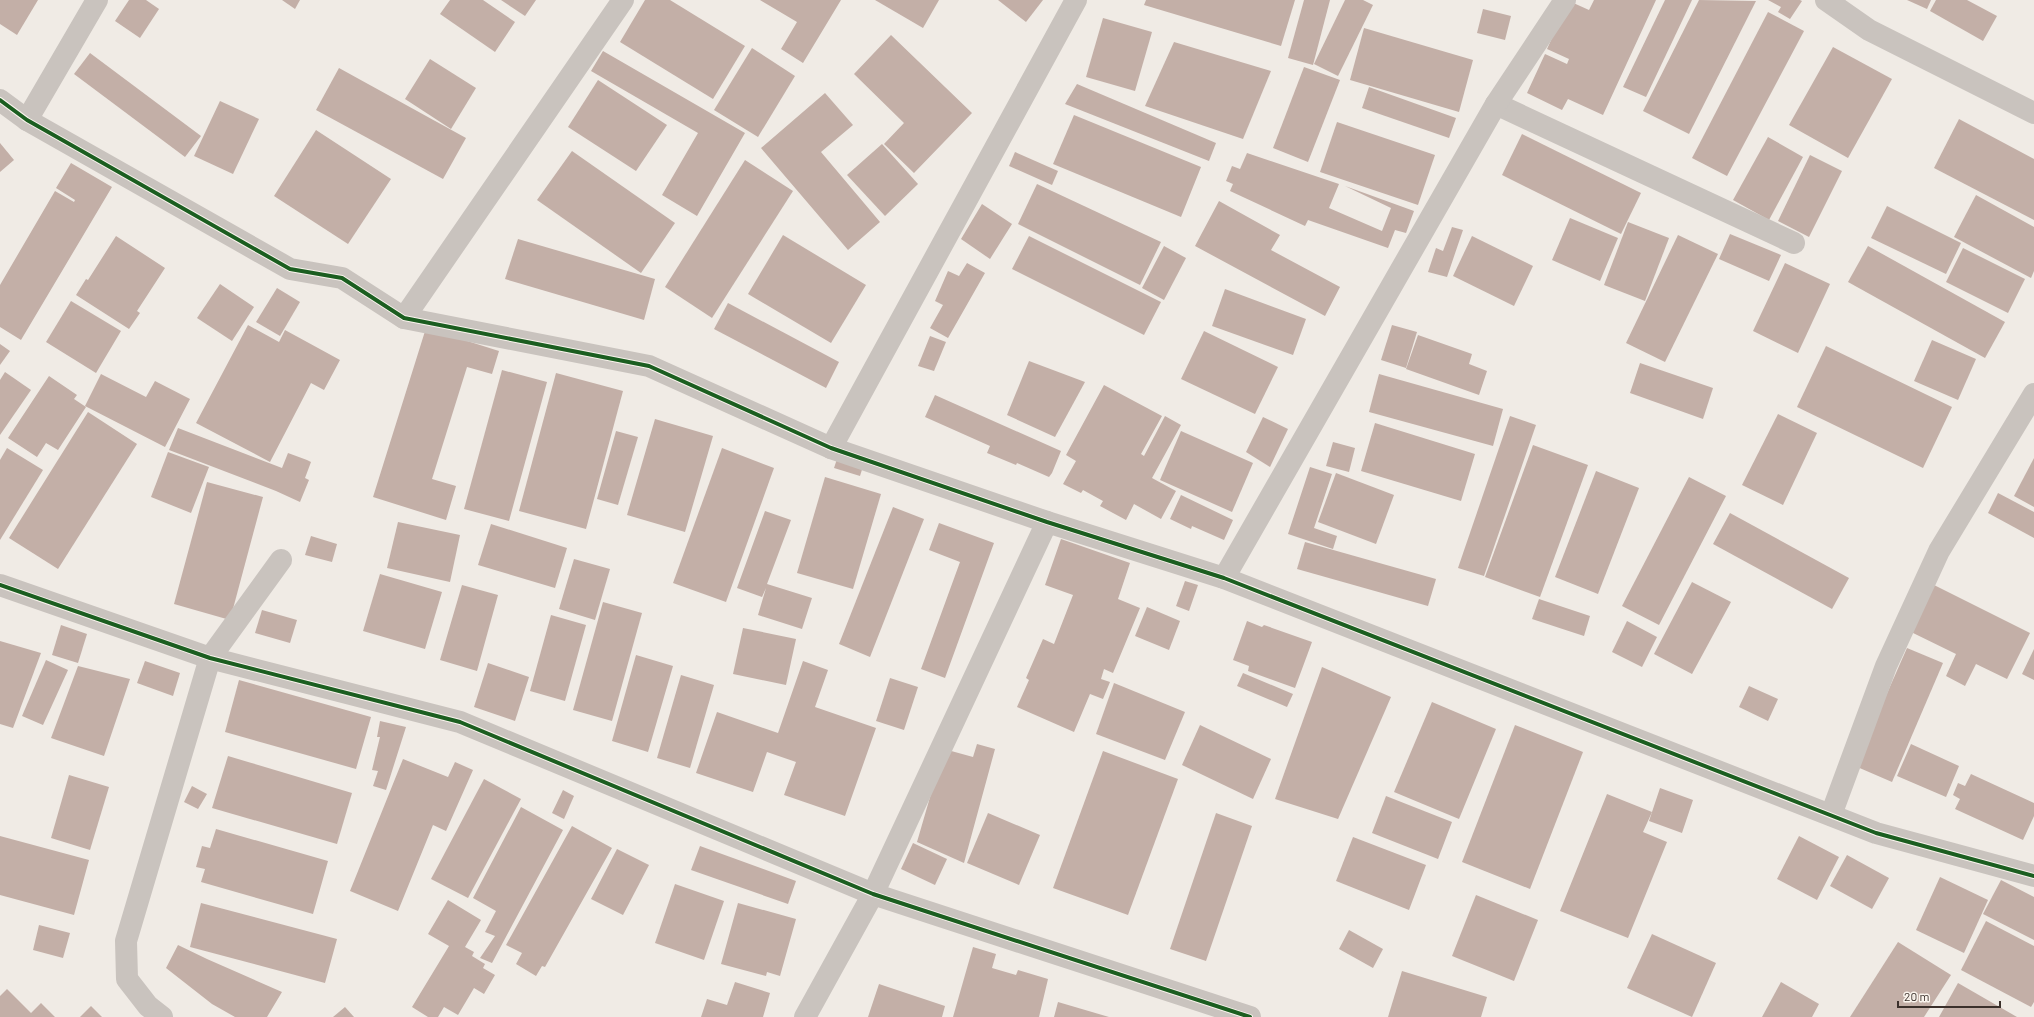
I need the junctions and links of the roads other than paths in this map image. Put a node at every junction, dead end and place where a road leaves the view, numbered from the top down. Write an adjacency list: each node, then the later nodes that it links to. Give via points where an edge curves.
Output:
1 (97, 0): 9 (street)
2 (623, 0): 11 (street)
3 (1076, 0): 13 (street)
4 (1564, 0): 7 (street)
5 (1826, 0): 8 (street, via 1869,30)
6 (0, 100): 9 (street)
7 (1496, 104): 10 (street); 16 (street)
8 (2034, 113)
9 (28, 120): 11 (street, via 290,269 342,278)
10 (1794, 243)
11 (404, 318): 13 (street, via 650,366)
12 (2034, 394): 19 (street, via 1939,551 1886,666)
13 (831, 448): 14 (street)
14 (1047, 522): 16 (street); 21 (street)
15 (280, 560): 18 (street)
16 (1224, 578): 19 (street)
17 (0, 585): 18 (street)
18 (210, 658): 21 (street, via 460,722); 22 (street, via 126,941 127,978 148,1006)
19 (1831, 815): 20 (street, via 1876,833)
20 (2034, 876)
21 (873, 894): 23 (street); 24 (street)
22 (162, 1017)
23 (805, 1017)
24 (1250, 1017)

